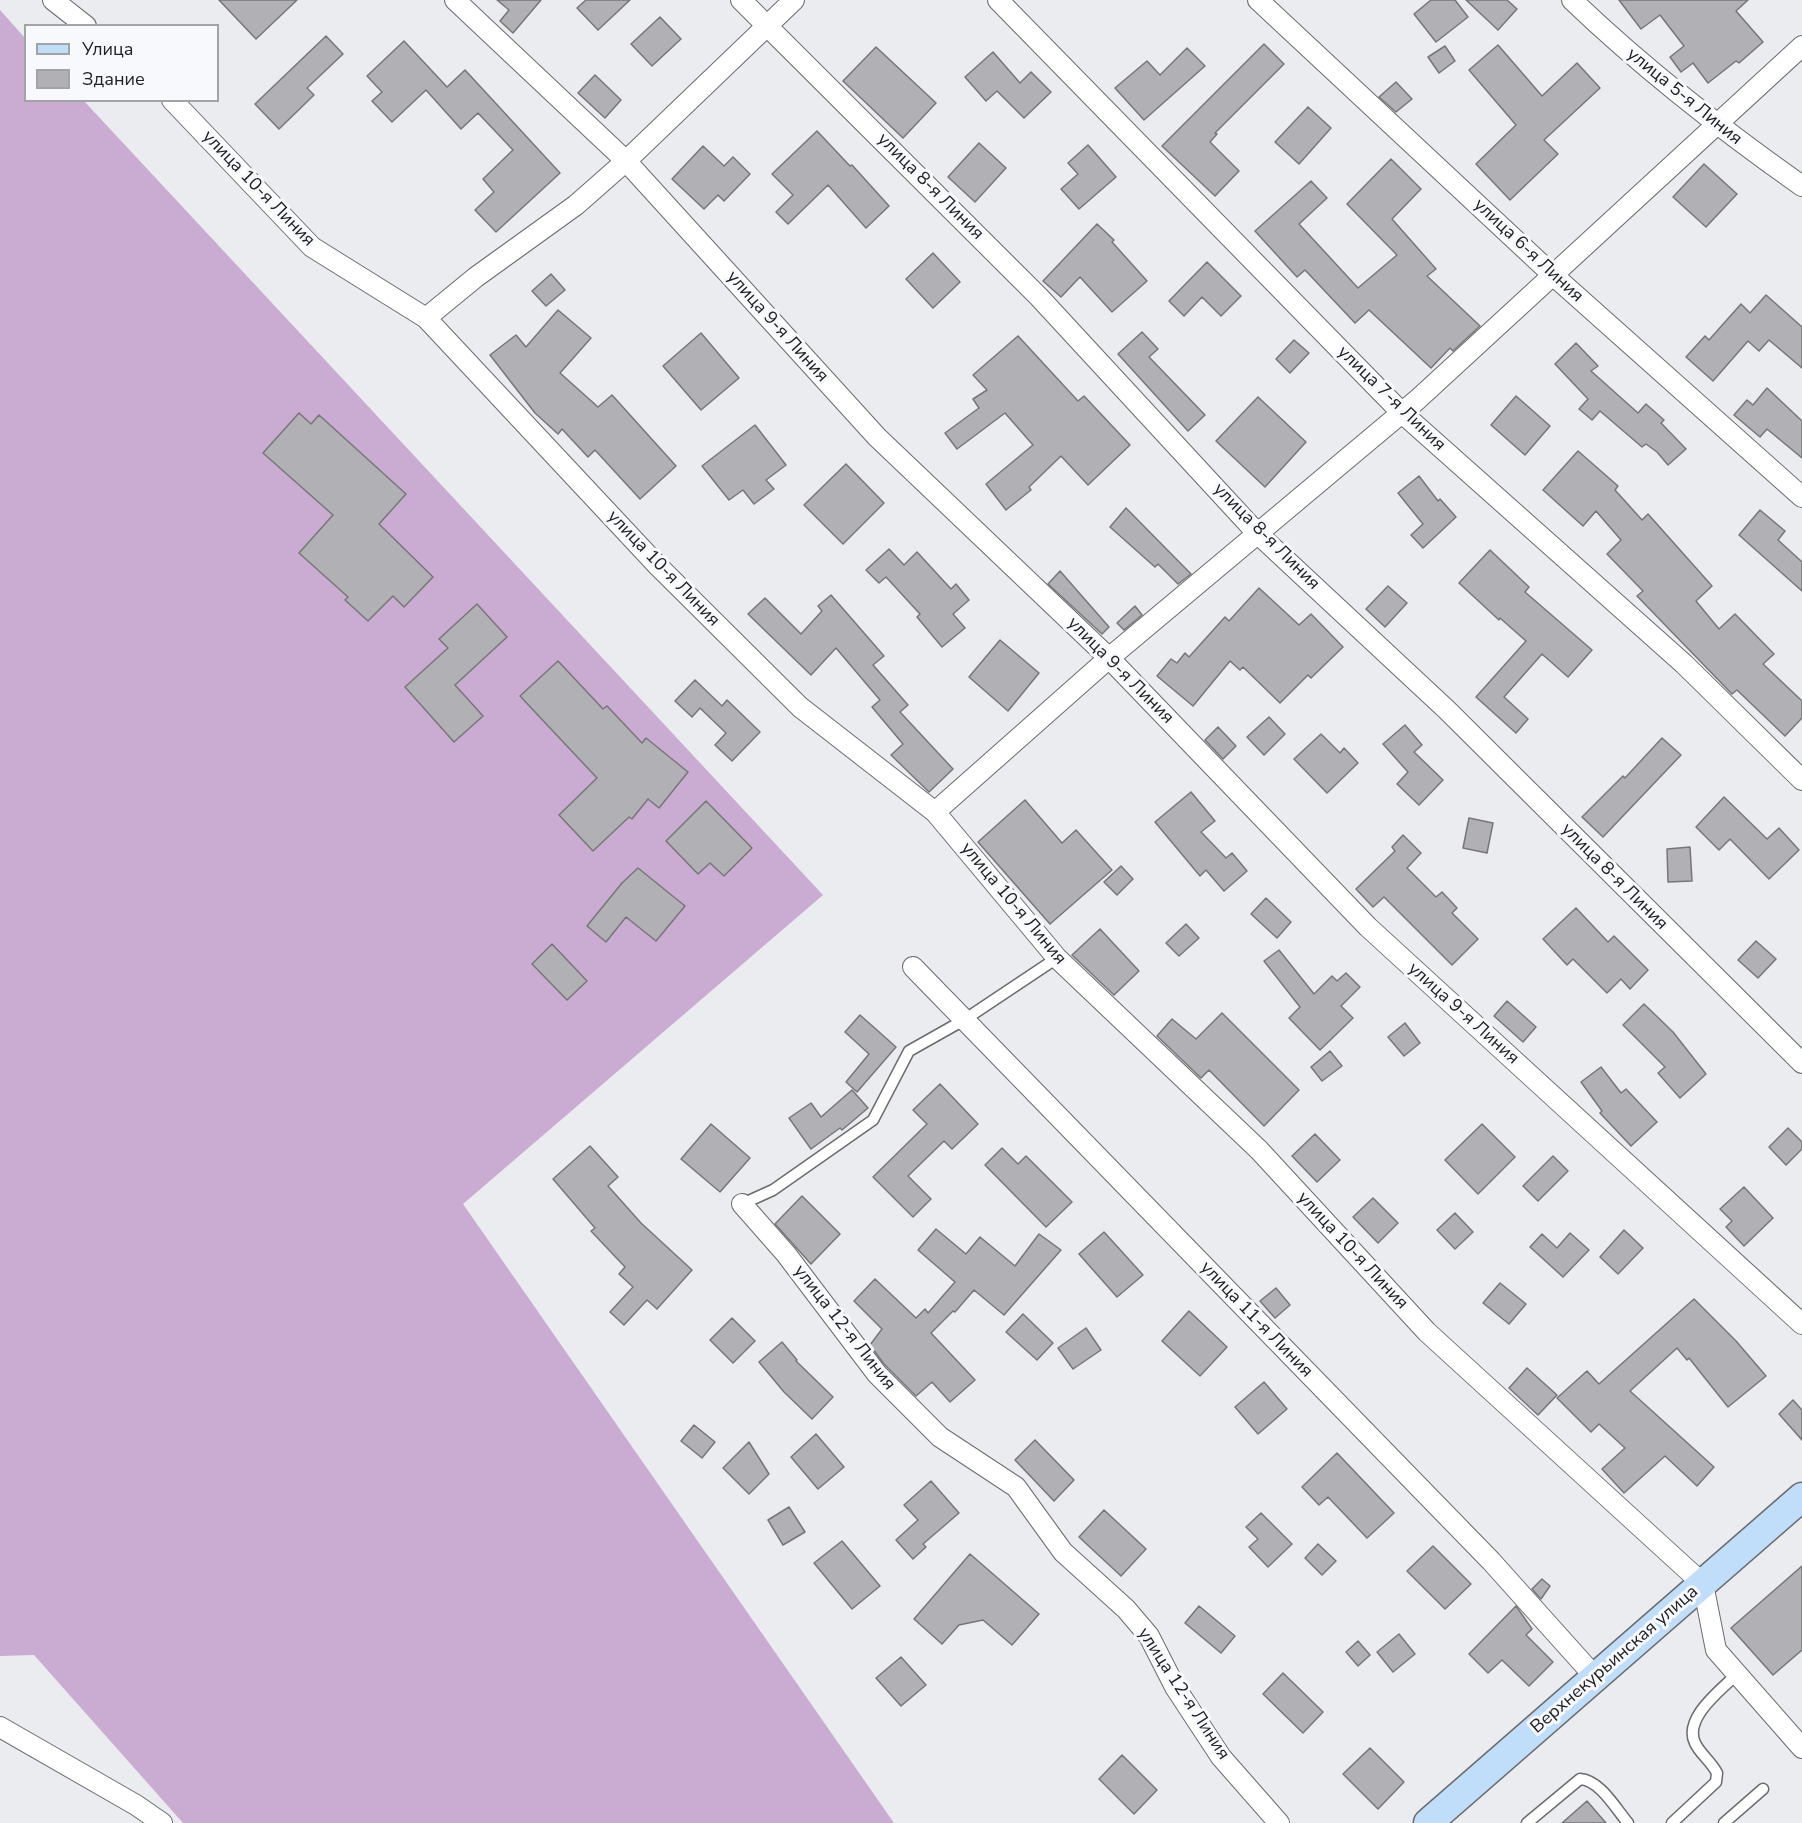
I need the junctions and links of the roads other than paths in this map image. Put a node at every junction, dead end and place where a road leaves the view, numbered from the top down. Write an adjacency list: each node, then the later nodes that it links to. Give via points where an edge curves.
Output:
1 (53, 0): 8 (street)
2 (454, 0): 13 (street, улица 9-я Линия)
3 (741, 0): 9 (street, улица 8-я Линия)
4 (794, 0): 9 (street)
5 (998, 0): 17 (street, улица 7-я Линия)
6 (1258, 0): 15 (street, улица 6-я Линия)
7 (1572, 0): 12 (street, улица 5-я Линия, via 1623,49)
8 (83, 24)
9 (768, 25): 13 (street); 19 (street, улица 8-я Линия, via 1039,297)
10 (1802, 46): 12 (street)
11 (174, 102): 16 (street, улица 10-я Линия, via 312,247)
12 (1716, 126): 14 (street, улица 5-я Линия); 15 (street)
13 (626, 161): 16 (street, via 576,205); 20 (street, улица 9-я Линия, via 877,436)
14 (1802, 186)
15 (1554, 276): 17 (street); 18 (street, улица 6-я Линия)
16 (426, 318): 22 (street, улица 10-я Линия, via 658,566 800,707)
17 (1401, 412): 19 (street); 21 (street, улица 7-я Линия, via 1684,664)
18 (1802, 497)
19 (1257, 533): 20 (street); 26 (street, улица 8-я Линия, via 1447,710)
20 (1109, 658): 22 (street); 28 (street, улица 9-я Линия, via 1368,927)
21 (1802, 780)
22 (935, 812): 23 (street, улица 10-я Линия)
23 (1057, 958): 25 (lane); 30 (street, улица 10-я Линия, via 1258,1150 1427,1332)
24 (913, 967): 25 (street, улица 11-я Линия)
25 (964, 1020): 27 (lane, via 909,1051 873,1120 773,1190); 32 (street, улица 11-я Линия, via 1491,1561)
26 (1802, 1063)
27 (742, 1204): 37 (street, улица 12-я Линия, via 786,1254 877,1374 940,1437 1016,1487 1063,1552 1126,1609 1149,1636 1175,1687 1221,1757)
28 (1802, 1324)
29 (1802, 1497): 30 (street, Верхнекурьинская улица)
30 (1703, 1584): 31 (street, via 1716,1650); 32 (street, Верхнекурьинская улица)
31 (1737, 1674): 34 (street); 41 (lane, via 1692,1726 1695,1745 1717,1773 1716,1782)
32 (1596, 1678): 38 (street, Верхнекурьинская улица)
33 (0, 1727): 36 (street, via 136,1804)
34 (1802, 1748)
35 (1763, 1789): 42 (lane)
36 (162, 1823)
37 (1278, 1823)
38 (1428, 1823)
39 (1527, 1823): 40 (lane, via 1580,1779 1595,1784)
40 (1628, 1823)
41 (1672, 1823)
42 (1724, 1823)

